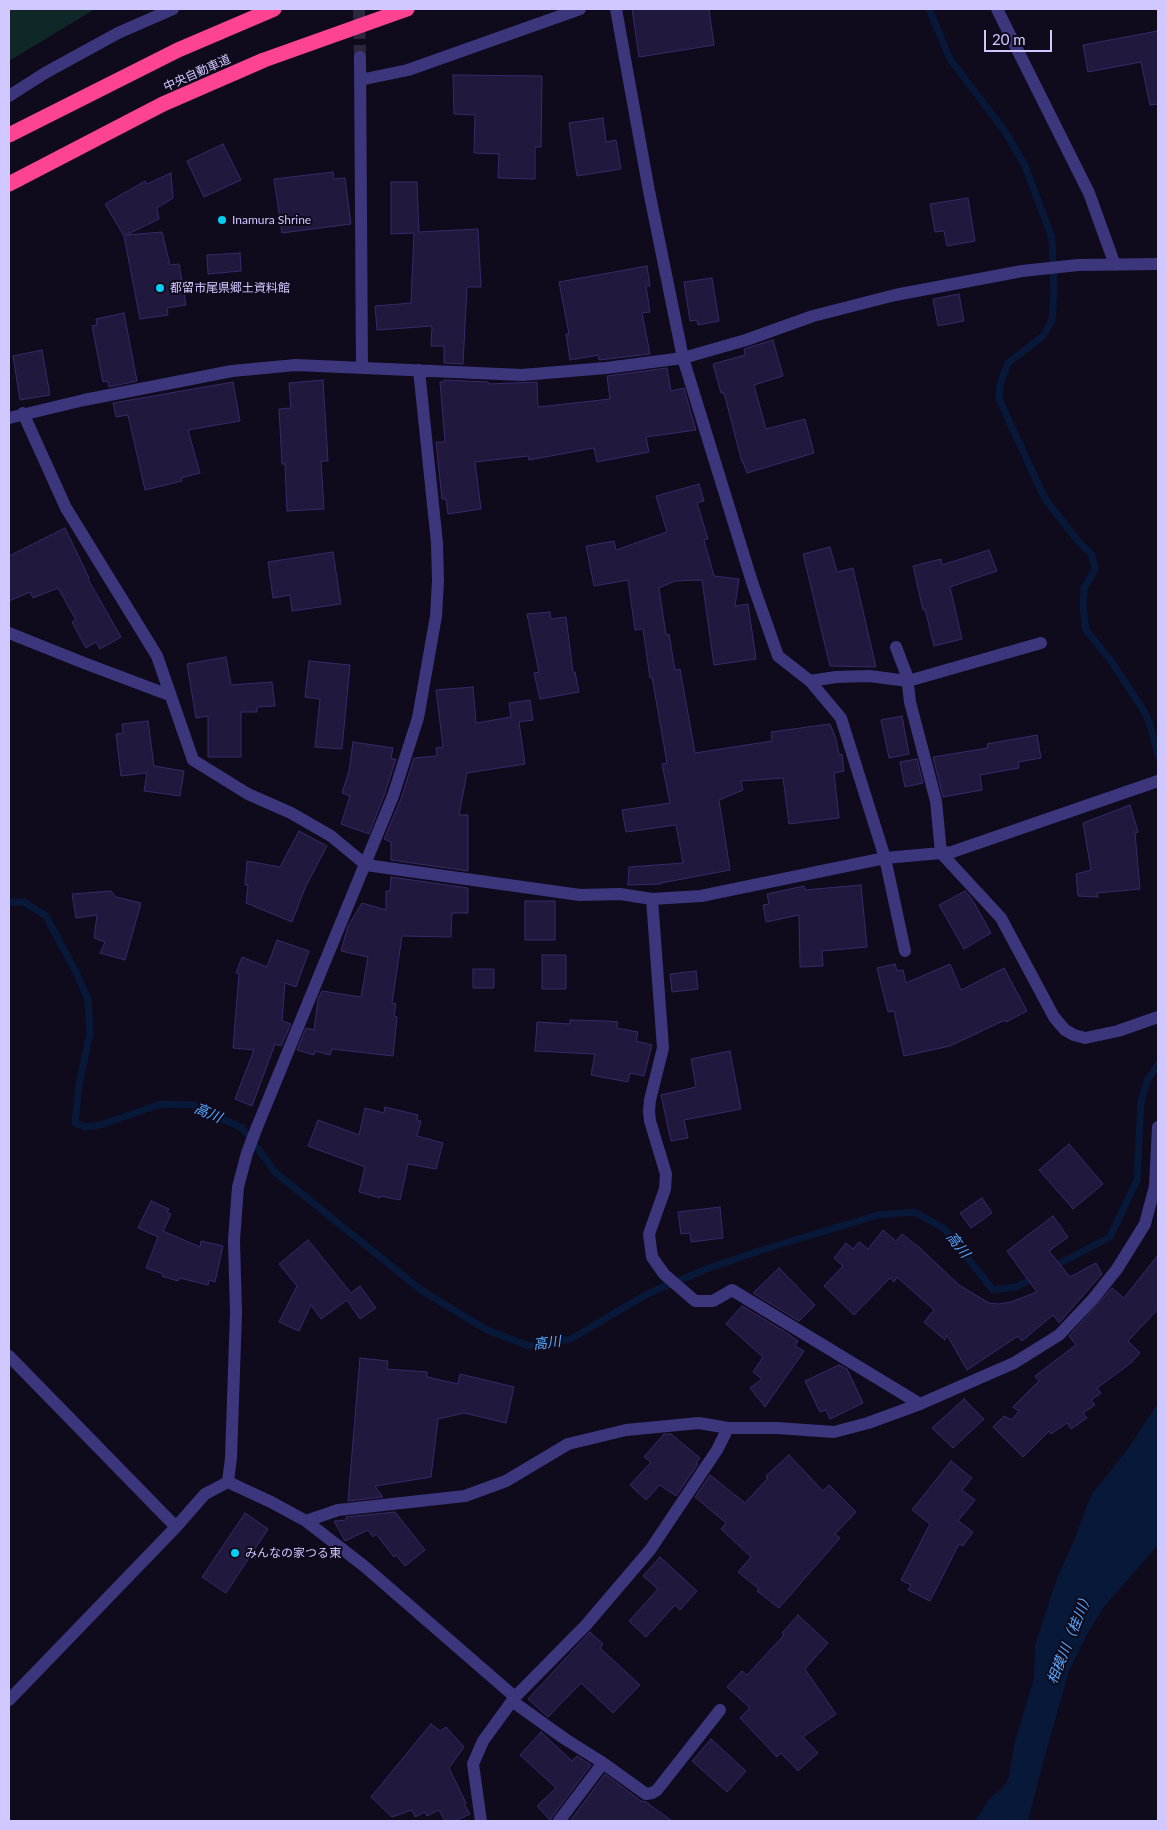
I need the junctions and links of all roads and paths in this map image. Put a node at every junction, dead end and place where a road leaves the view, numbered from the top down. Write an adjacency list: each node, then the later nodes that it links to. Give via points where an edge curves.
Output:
1 (172, 9): 9 (street, via 110,38)
2 (274, 9): 10 (highway, via 178,50)
3 (407, 9): 11 (highway, 中央自動車道, via 264,60 163,104)
4 (580, 9): 8 (street, via 408,70)
5 (616, 9): 14 (street)
6 (997, 9): 13 (street, via 1090,193)
7 (360, 57): 8 (street)
8 (360, 80): 15 (street)
9 (9, 96)
10 (9, 134)
11 (9, 184)
12 (1158, 264): 13 (street)
13 (1116, 265): 14 (street, via 1022,271 895,295 813,316)
14 (683, 358): 16 (street, via 522,375); 22 (street, via 778,656)
15 (362, 368): 16 (street); 17 (street, via 296,365 232,371)
16 (420, 370): 28 (street, via 437,543 436,616 418,718)
17 (23, 413): 18 (street); 24 (street, via 66,508 157,656)
18 (9, 418)
19 (9, 632): 24 (street)
20 (1041, 643): 23 (street)
21 (896, 647): 23 (street)
22 (810, 681): 23 (street, via 868,676); 27 (street, via 841,718)
23 (908, 681): 26 (street, via 910,702 936,801)
24 (169, 695): 28 (street, via 193,760 248,794 331,836)
25 (1158, 781): 26 (street)
26 (942, 853): 27 (street); 31 (street, via 1001,918 1054,1017 1065,1030 1085,1038)
27 (885, 858): 29 (street, via 700,896); 30 (street)
28 (366, 865): 29 (street, via 580,895 620,894); 36 (street, via 257,1127 238,1187 234,1240 236,1323)
29 (652, 899): 34 (street, via 663,1048 650,1100 650,1116 666,1174 665,1190 650,1234 652,1257 664,1274 695,1301 713,1301 732,1290)
30 (905, 951)
31 (1158, 1017)
32 (1158, 1127): 34 (street, via 1155,1186 1146,1224 1093,1300 1058,1335 1014,1363)
33 (9, 1356): 38 (street)
34 (920, 1404): 35 (street, via 834,1432)
35 (728, 1428): 37 (street, via 699,1423 626,1430 568,1444 506,1481 465,1496 338,1510); 39 (street, via 708,1464 650,1550 586,1625)
36 (228, 1482): 37 (street); 38 (street, via 205,1494)
37 (306, 1521): 39 (street, via 364,1566)
38 (176, 1527): 40 (street)
39 (514, 1699): 42 (street, via 565,1739); 43 (street, via 483,1741 473,1764)
40 (9, 1700)
41 (720, 1710): 42 (street, via 652,1793 646,1794)
42 (603, 1763): 44 (street)
43 (481, 1821)
44 (559, 1821)

